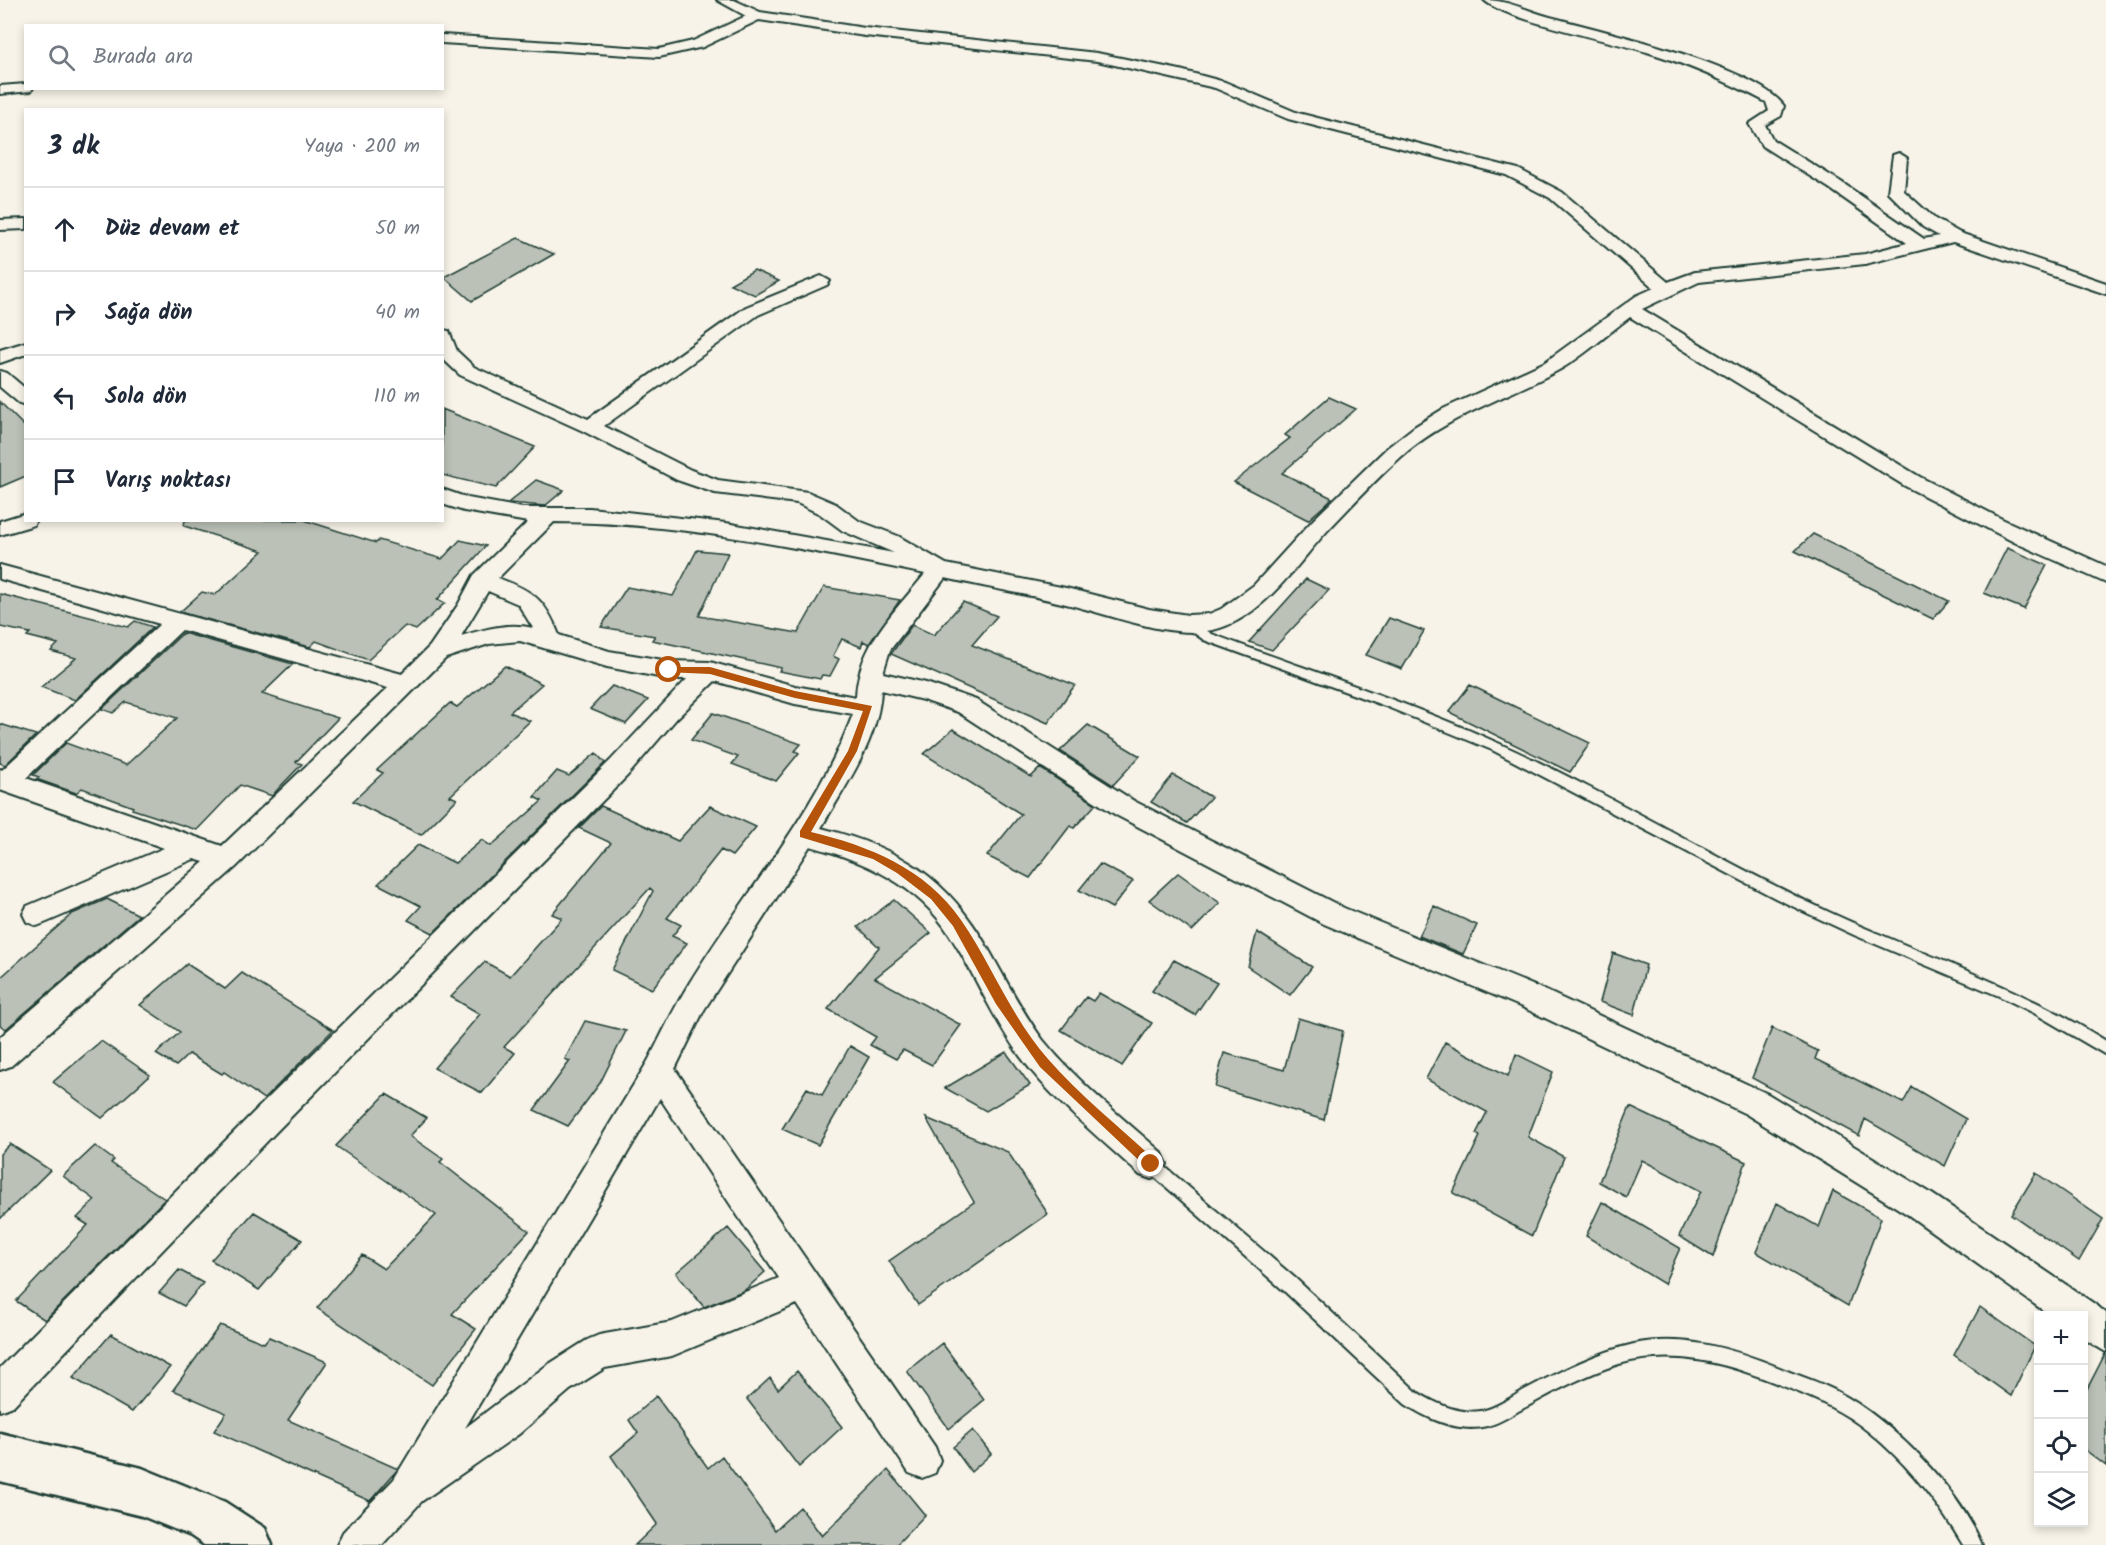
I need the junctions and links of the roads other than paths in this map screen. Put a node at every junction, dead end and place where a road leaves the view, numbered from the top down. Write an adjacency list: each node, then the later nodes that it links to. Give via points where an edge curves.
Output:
1 (724, 0): 3 (street)
2 (1491, 0): 11 (street, via 1534,17 1725,74 1772,99 1776,113 1757,124 1767,143)
3 (757, 16): 4 (street, via 698,44 659,52); 13 (street, via 1142,65 1220,85 1293,116 1334,128 1496,167 1532,180 1556,195)
4 (444, 39)
5 (24, 88): 6 (street)
6 (0, 90)
7 (1899, 158): 10 (street, via 1896,192 1929,223)
8 (24, 224): 9 (street)
9 (0, 225)
10 (1954, 237): 11 (street); 14 (street)
11 (1921, 245): 13 (street, via 1835,264 1695,277)
12 (821, 281): 21 (street, via 752,311)
13 (1665, 289): 15 (street)
14 (2106, 289)
15 (1629, 309): 28 (street, via 1942,498); 31 (street, via 1552,366 1450,413 1421,431 1370,475 1244,605 1211,622)
16 (444, 342): 21 (street, via 448,353 467,371)
17 (24, 348): 18 (street)
18 (0, 357)
19 (0, 377): 20 (street)
20 (24, 397)
21 (590, 427): 26 (street, via 684,476 715,486 801,497 828,508 851,526 890,541)
22 (444, 497): 23 (street, via 510,513)
23 (548, 515): 26 (street, via 590,515 726,531); 29 (street)
24 (24, 521): 25 (street)
25 (0, 528)
26 (940, 570): 31 (street); 36 (street, via 879,648)
27 (0, 572): 30 (street)
28 (2106, 575)
29 (482, 580): 32 (street, via 528,598 541,616); 33 (street)
30 (178, 621): 35 (street); 37 (street)
31 (1188, 623): 42 (lane, via 1208,637 1496,747 1826,916 2020,998)
32 (550, 640): 33 (street, via 520,633 488,636); 34 (street, via 607,659 669,670)
33 (438, 652): 35 (street)
34 (710, 671): 36 (street, via 795,695); 50 (street, via 619,768)
35 (407, 684): 40 (street)
36 (869, 694): 38 (street, via 852,751); 47 (street, via 926,692 967,706 1125,808 1324,911 1532,998 1757,1104 1918,1203)
37 (5, 784): 39 (street)
38 (804, 834): 44 (street, via 694,1001); 45 (street, via 876,856 935,896 957,923 1000,1001 1044,1063)
39 (194, 847): 40 (street); 41 (street)
40 (226, 859): 43 (street)
41 (37, 914)
42 (2106, 1049)
43 (0, 1056)
44 (659, 1071): 46 (street); 53 (street)
45 (1151, 1164): 56 (lane, via 1289,1284 1411,1398 1428,1409 1467,1420 1487,1418 1613,1357 1639,1351 1702,1351 1737,1359 1832,1398 1859,1415 1910,1458 1933,1484)
46 (803, 1285): 52 (street); 53 (street, via 672,1339 599,1352 558,1378)
47 (2075, 1311)
48 (2088, 1321): 49 (street)
49 (2106, 1335)
50 (0, 1393)
51 (0, 1457): 54 (main road, via 142,1492 208,1519)
52 (922, 1460)
53 (407, 1492): 55 (street)
54 (248, 1545)
55 (356, 1545)
56 (1973, 1545)

